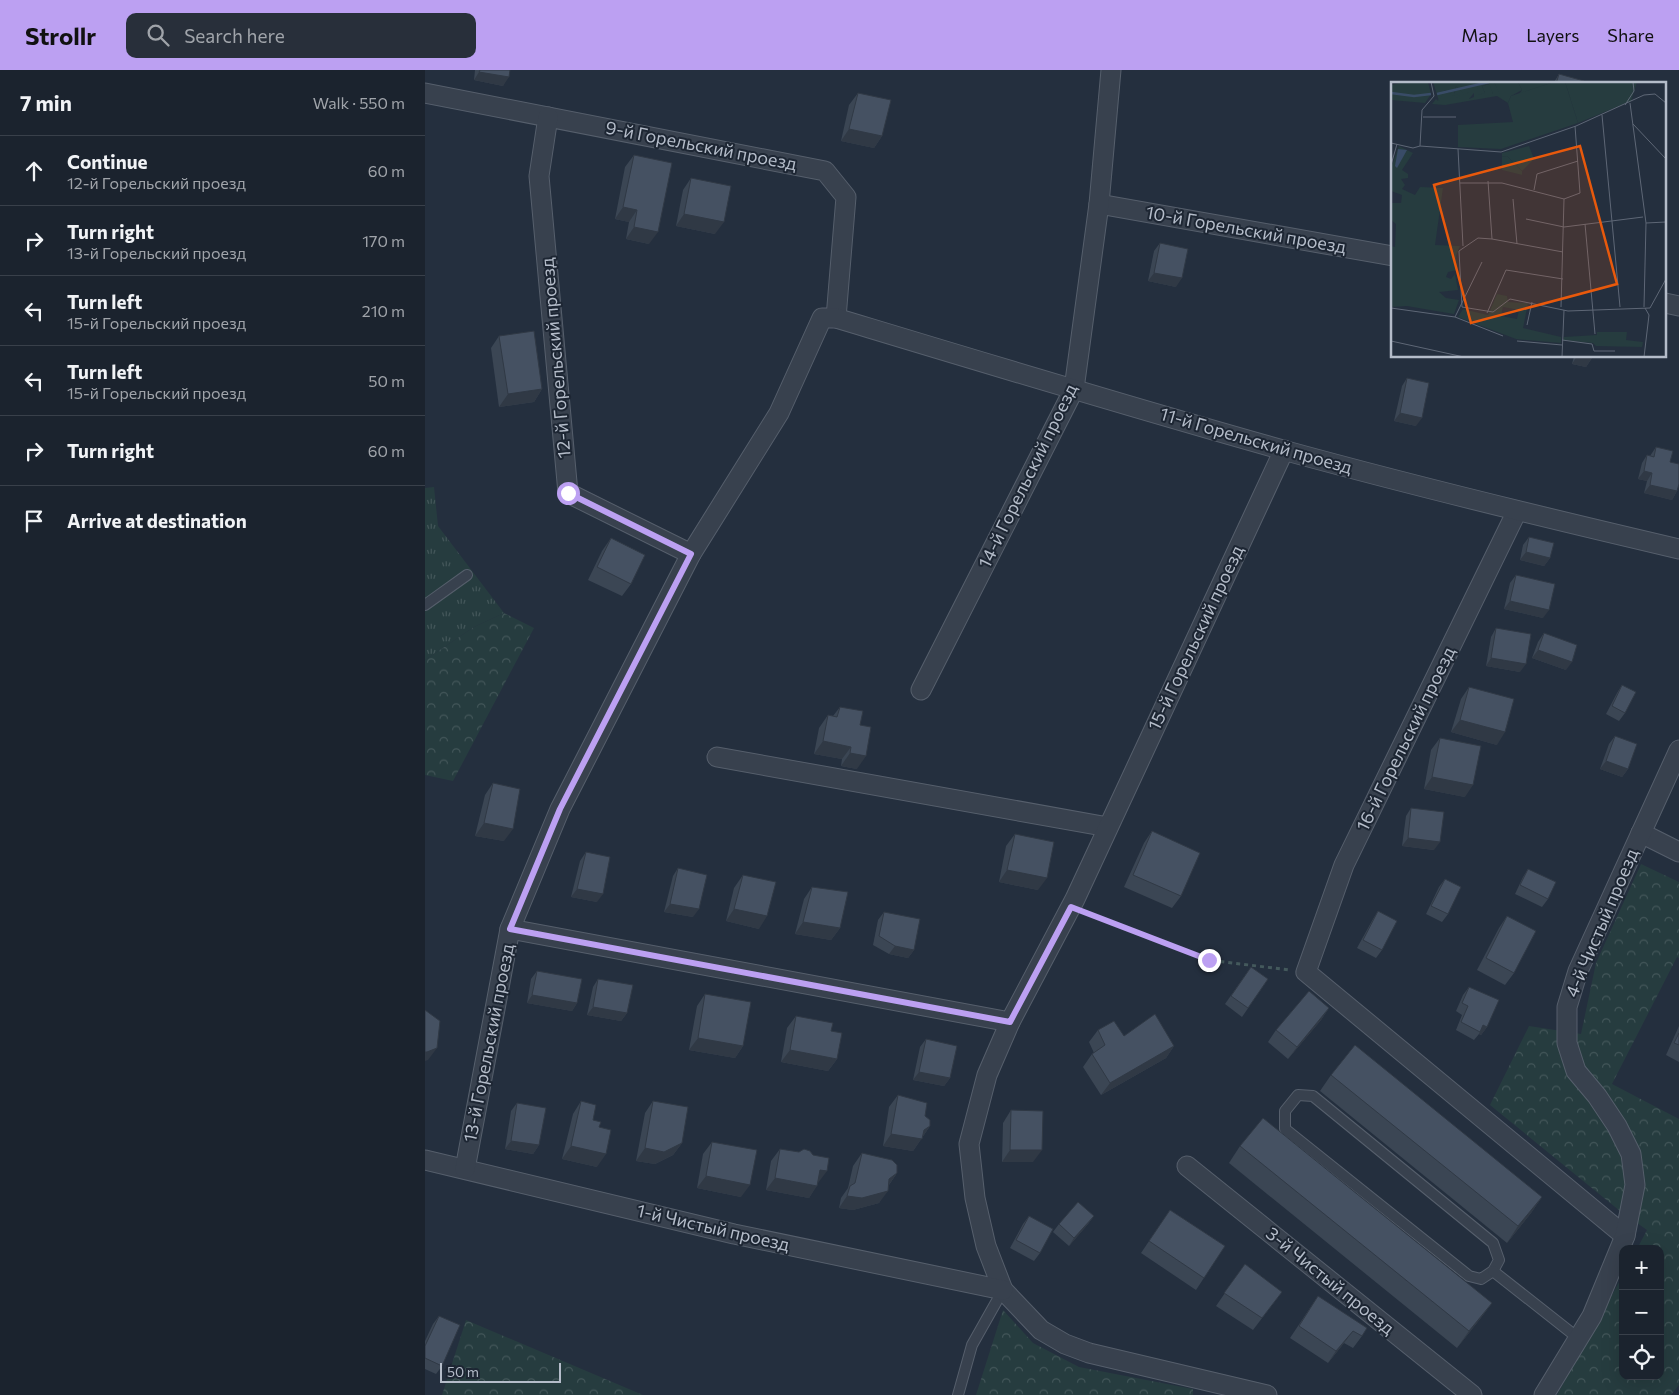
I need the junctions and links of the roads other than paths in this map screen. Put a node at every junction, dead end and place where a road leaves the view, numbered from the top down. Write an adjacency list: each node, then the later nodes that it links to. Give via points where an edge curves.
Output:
1 (1111, 70): 4 (street, 14-й Горельский проезд)
2 (425, 93): 3 (street, 9-й Горельский проезд)
3 (548, 117): 6 (street, 9-й Горельский проезд, via 825,171 846,197); 11 (street, 12-й Горельский проезд, via 539,176 568,493)
4 (1099, 204): 5 (street, 10-й Горельский проезд); 7 (street, 14-й Горельский проезд)
5 (1391, 256)
6 (836, 318): 7 (street, 11-й Горельский проезд); 11 (street, 13-й Горельский проезд, via 822,318 779,413)
7 (1074, 390): 8 (street, 11-й Горельский проезд); 14 (street, 14-й Горельский проезд)
8 (1283, 450): 9 (street, 11-й Горельский проезд); 17 (street, 15-й Горельский проезд)
9 (1517, 511): 10 (street, 11-й Горельский проезд); 25 (street, 16-й Горельский проезд, via 1344,865 1305,972)
10 (1679, 549)
11 (691, 554): 20 (street, 13-й Горельский проезд, via 560,809)
12 (467, 575): 13 (lane)
13 (425, 605)
14 (921, 690)
15 (1679, 750): 18 (street, 4-й Чистый проезд)
16 (717, 757): 17 (street)
17 (1108, 827): 21 (street, 15-й Горельский проезд, via 1071,907)
18 (1641, 833): 19 (street, 4-й Чистый проезд); 25 (street, 4-й Чистый проезд, via 1578,971 1567,1007 1567,1043 1576,1071 1617,1126 1631,1154 1635,1185)
19 (1679, 852)
20 (510, 929): 21 (street); 24 (street, 13-й Горельский проезд)
21 (1010, 1022): 27 (street, 15-й Горельский проезд, via 987,1075 969,1144 975,1198 986,1246)
22 (425, 1160): 24 (street, 1-й Чистый проезд)
23 (1187, 1166): 31 (street, 3-й Чистый проезд)
24 (465, 1169): 27 (street, 1-й Чистый проезд, via 733,1234)
25 (1625, 1236): 28 (street, 4-й Чистый проезд, via 1592,1316)
26 (1493, 1271): 26 (lane, via 1499,1260 1493,1242 1313,1096 1298,1095 1285,1112 1285,1129 1469,1276 1481,1279); 28 (lane)
27 (1003, 1290): 29 (lane, via 973,1345); 30 (street, 15-й Горельский проезд, via 1041,1330 1065,1344 1089,1353)
28 (1578, 1338): 32 (street, 4-й Чистый проезд)
29 (958, 1395)
30 (1267, 1395)
31 (1472, 1395)
32 (1544, 1395)

